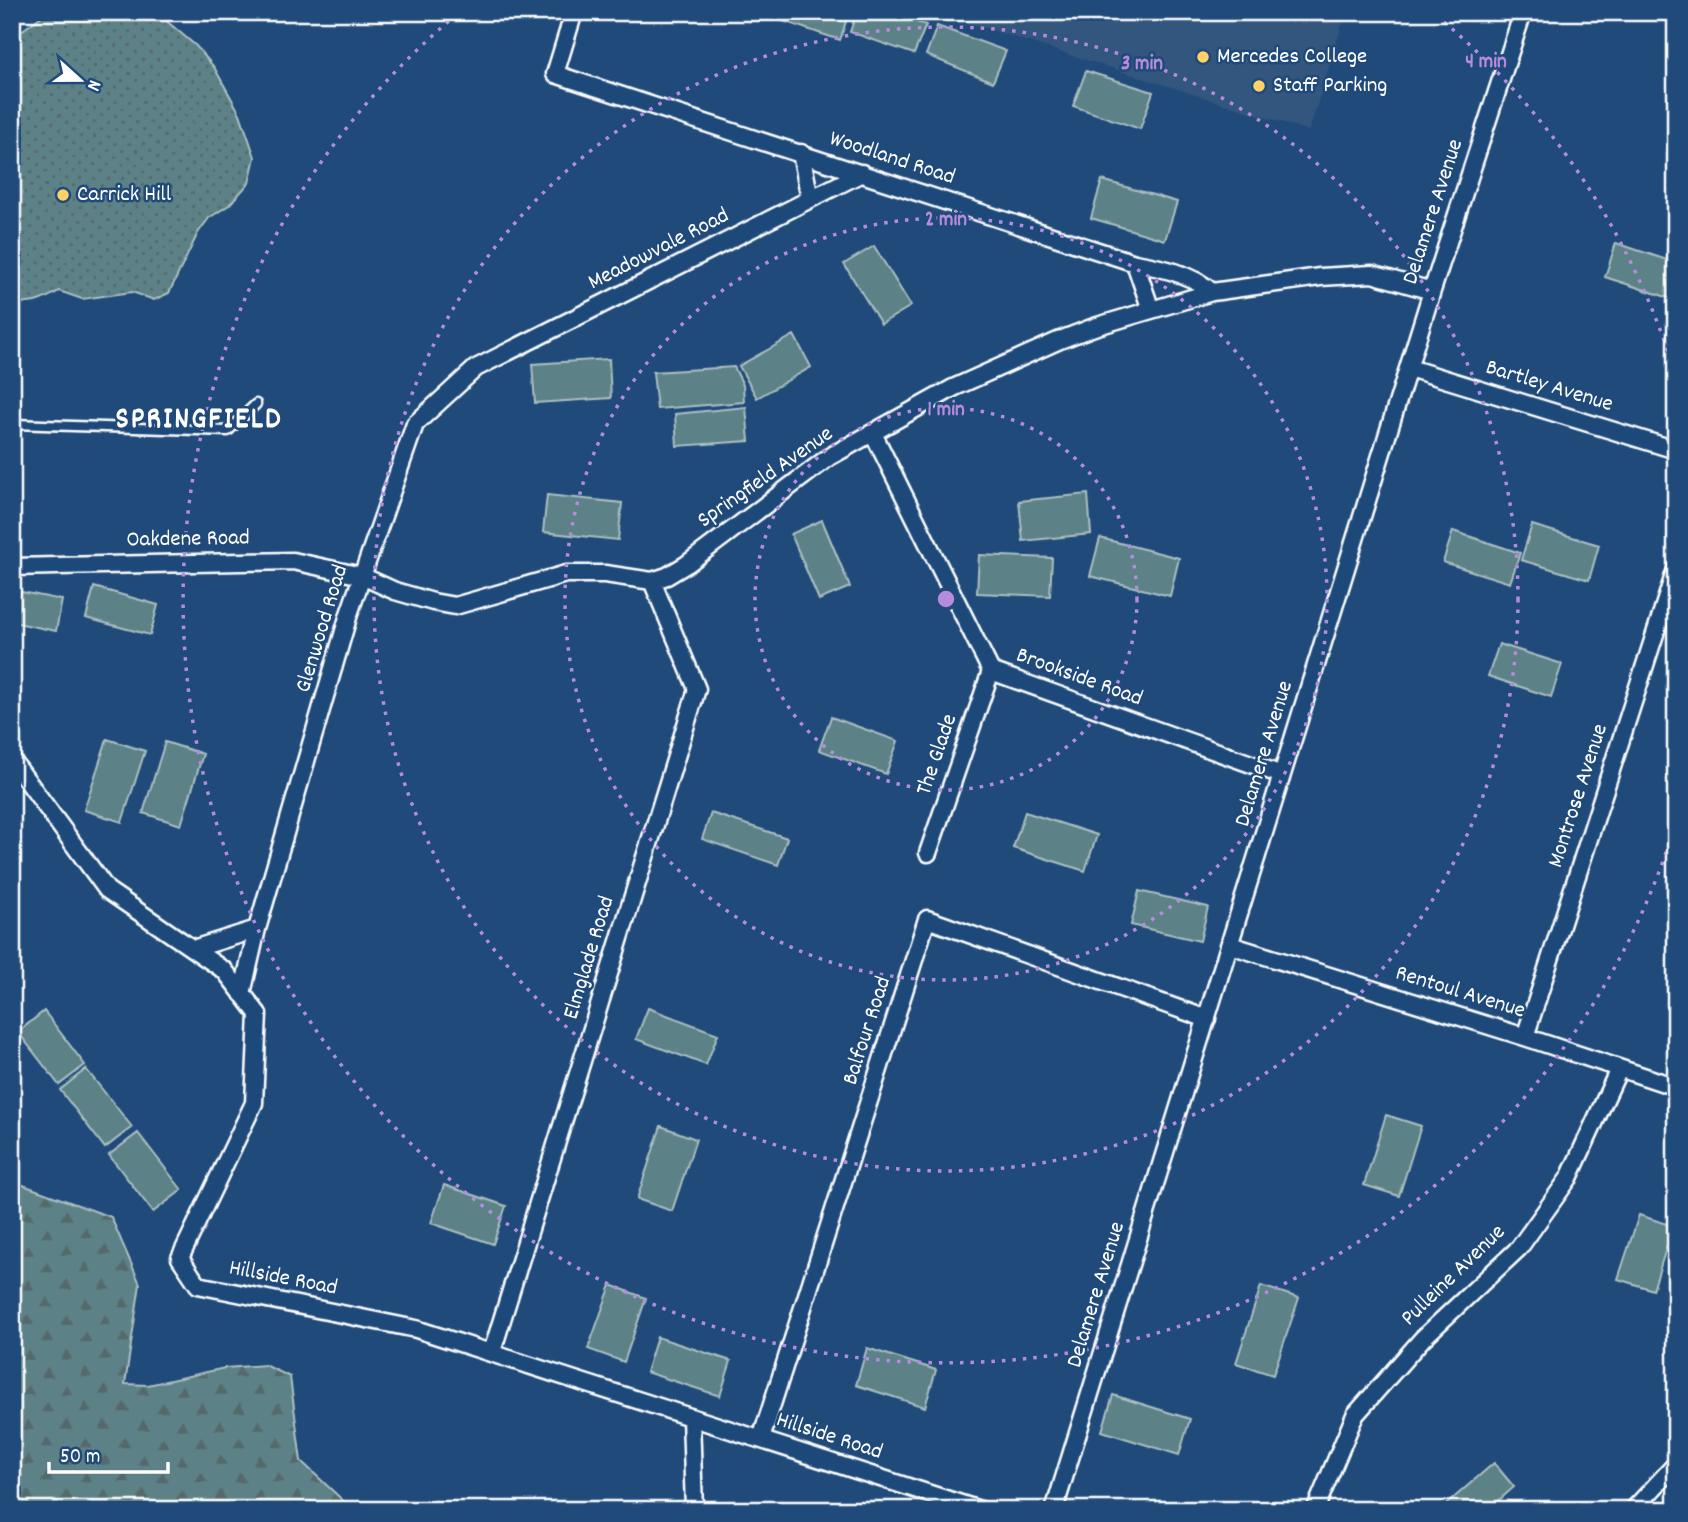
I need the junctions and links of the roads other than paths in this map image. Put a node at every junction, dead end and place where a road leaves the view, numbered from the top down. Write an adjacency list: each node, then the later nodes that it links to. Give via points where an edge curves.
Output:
1 (574, 12): 3 (street, Woodland Road, via 555,74)
2 (1523, 12): 7 (street, Delamere Avenue)
3 (801, 153): 4 (street, Woodland Road); 5 (street)
4 (862, 173): 5 (street, Meadowvale Road); 6 (street, Woodland Road)
5 (810, 199): 10 (street, Meadowvale Road)
6 (1135, 263): 8 (street, Woodland Road, via 1194,281); 9 (street)
7 (1432, 291): 8 (street, Springfield Avenue, via 1372,274); 11 (street, Delamere Avenue)
8 (1212, 292): 9 (street, Springfield Avenue)
9 (1150, 310): 14 (street, Springfield Avenue, via 1025,354)
10 (476, 368): 18 (street, Glenwood Road, via 415,424)
11 (1409, 368): 15 (street, Bartley Avenue); 22 (street, Delamere Avenue)
12 (256, 404): 13 (lane, via 228,431)
13 (12, 424)
14 (873, 433): 19 (street, Springfield Avenue, via 829,457 687,564); 20 (street, Brookside Road)
15 (1676, 450)
16 (12, 566): 18 (street, Oakdene Road, via 293,561)
17 (1676, 569): 29 (street, Montrose Avenue)
18 (362, 576): 19 (street, via 395,591 455,606 566,574); 24 (street, Glenwood Road)
19 (652, 581): 32 (street, Elmglade Road, via 697,689)
20 (991, 671): 22 (street, Brookside Road); 23 (street, The Glade)
21 (12, 760): 26 (street, Hillside Road, via 107,890)
22 (1282, 775): 25 (street, Delamere Avenue)
23 (928, 853)
24 (257, 929): 26 (street); 27 (street, Glenwood Road)
25 (1230, 945): 28 (street, Delamere Avenue); 29 (street, Rentoul Avenue)
26 (193, 949): 27 (street, Hillside Road, via 225,971)
27 (242, 994): 32 (street, Hillside Road, via 258,1014 254,1102 180,1258 198,1285 416,1329)
28 (1206, 1019): 34 (street, Balfour Road, via 927,919); 38 (street, Delamere Avenue)
29 (1525, 1037): 30 (street, Rentoul Avenue)
30 (1619, 1069): 31 (street, Rentoul Avenue); 39 (street, Pulleine Avenue, via 1569,1178 1518,1248 1423,1338 1355,1415)
31 (1676, 1087)
32 (492, 1352): 33 (street, Hillside Road)
33 (691, 1417): 34 (street, Hillside Road); 36 (street)
34 (761, 1439): 37 (street, Hillside Road)
35 (1676, 1464): 40 (street)
36 (694, 1510)
37 (980, 1510)
38 (1054, 1510)
39 (1315, 1510)
40 (1633, 1510)

